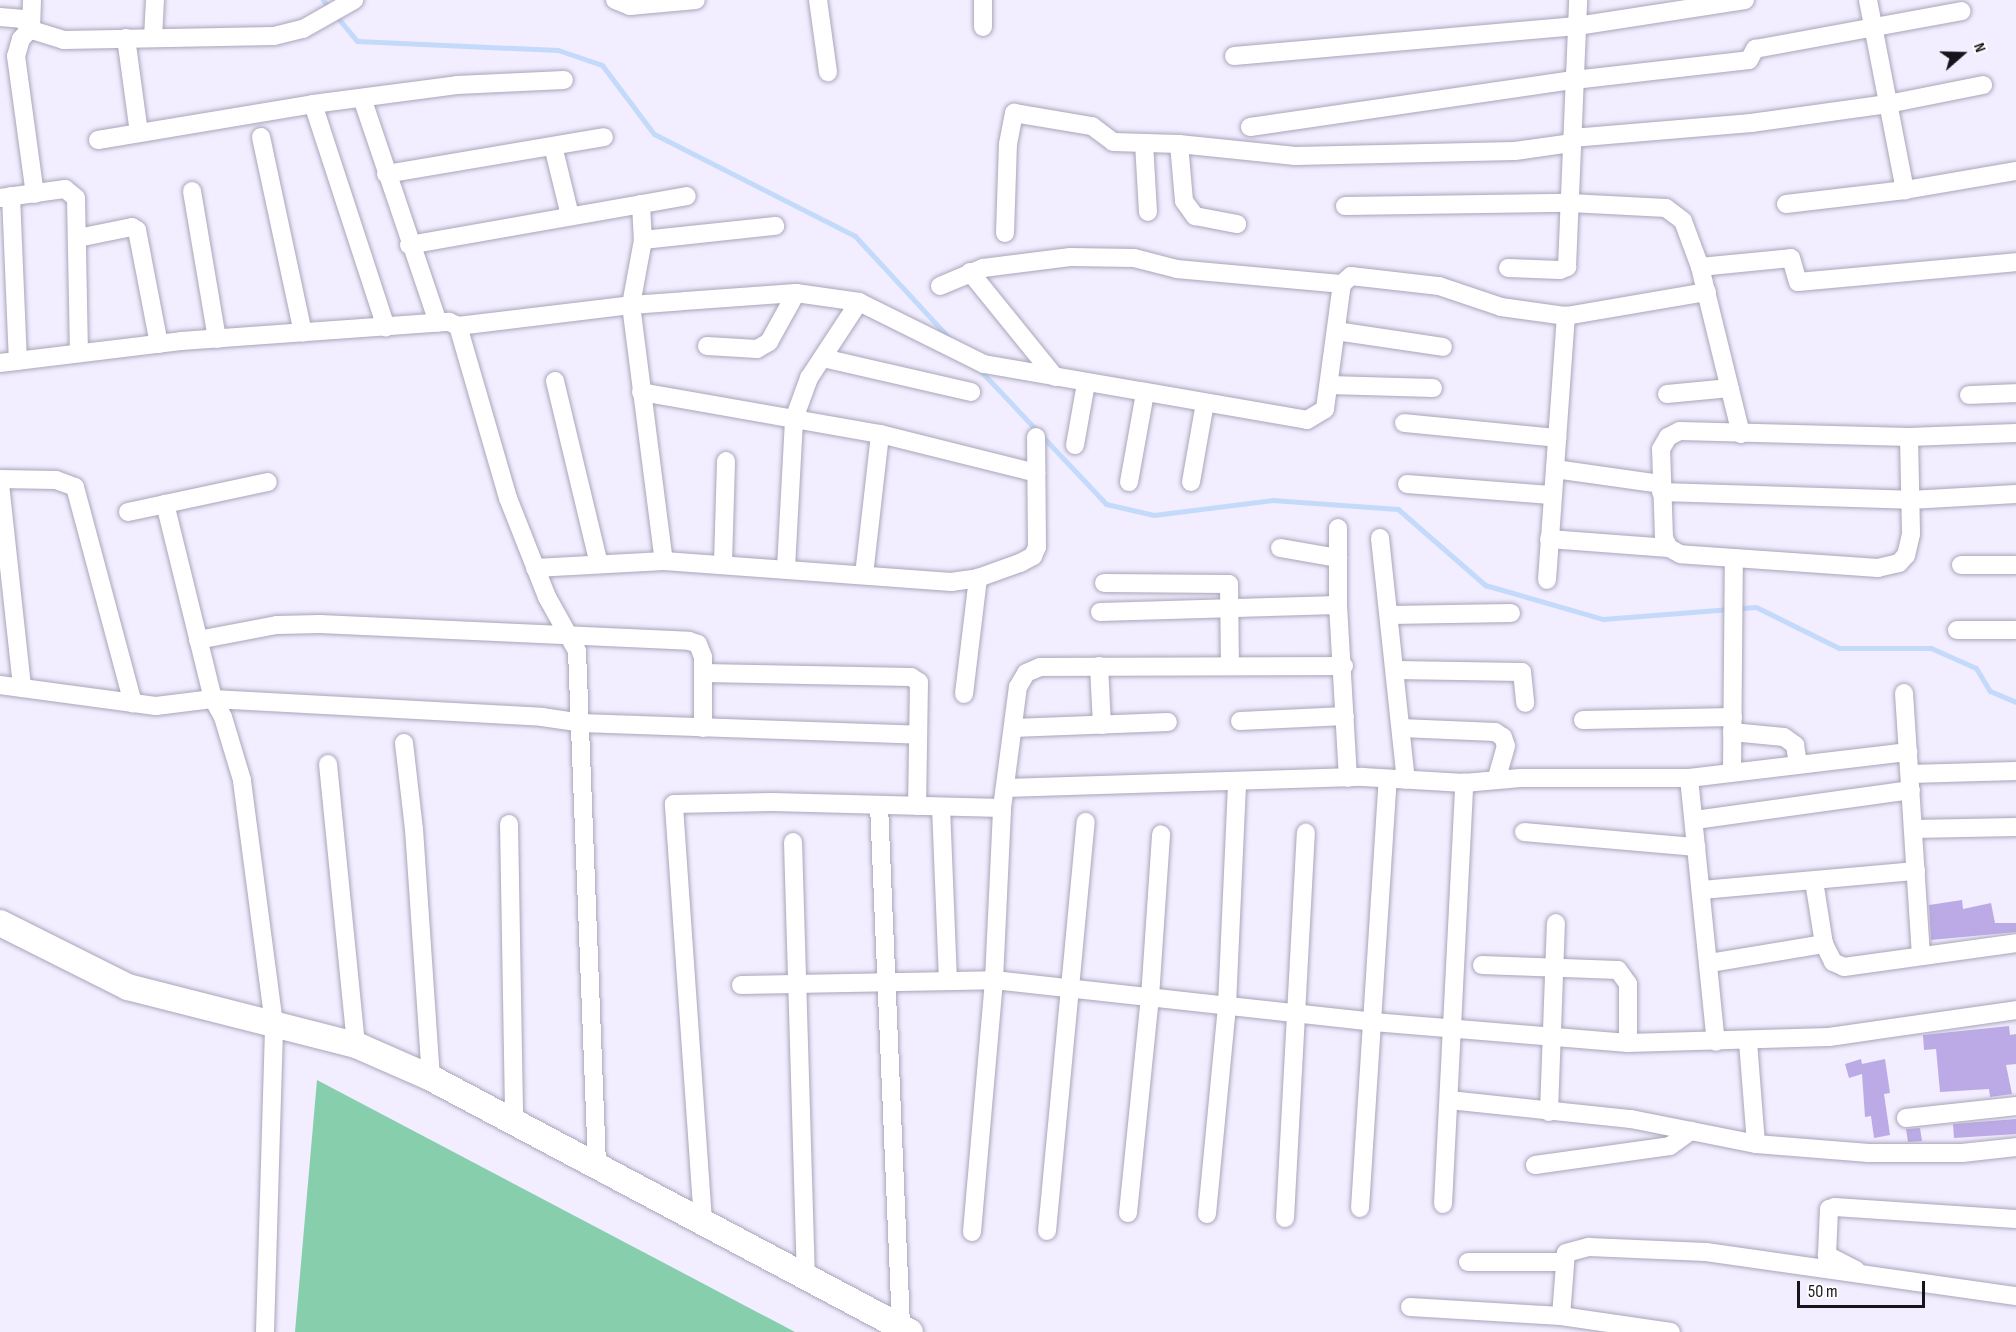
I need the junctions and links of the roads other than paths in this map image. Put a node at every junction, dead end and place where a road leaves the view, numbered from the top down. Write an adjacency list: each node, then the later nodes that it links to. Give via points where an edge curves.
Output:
1 (32, 0): 15 (street)
2 (155, 0): 18 (street)
3 (354, 0): 18 (street, via 291,33)
4 (615, 0): 5 (street, via 630,6)
5 (696, 0)
6 (818, 0): 20 (street)
7 (983, 0): 14 (street)
8 (1578, 0): 13 (street)
9 (1745, 0): 13 (street)
10 (1868, 0): 16 (street)
11 (1962, 11): 16 (street)
12 (0, 17): 15 (street, via 21,19)
13 (1577, 26): 19 (street); 22 (street)
14 (983, 27)
15 (31, 28): 17 (street, via 64,40); 40 (street, via 21,39 16,56)
16 (1874, 31): 22 (street, via 1755,49 1749,60); 26 (street)
17 (126, 38): 18 (street); 28 (street)
18 (153, 38)
19 (1234, 56)
20 (828, 72)
21 (564, 80): 24 (street, via 457,85)
22 (1575, 80): 27 (street); 32 (street)
23 (1983, 86): 26 (street)
24 (362, 98): 25 (street); 37 (street)
25 (313, 104): 28 (street); 68 (street)
26 (1888, 104): 32 (street, via 1751,123); 38 (street)
27 (1250, 127)
28 (139, 133): 31 (street)
29 (261, 137): 70 (street)
30 (604, 137): 35 (street)
31 (98, 140)
32 (1572, 140): 34 (street, via 1515,151 1295,156); 43 (street)
33 (1144, 143): 34 (street); 47 (street); 51 (street, via 1113,142 1092,126 1014,113 1008,144)
34 (1179, 144): 49 (street, via 1184,201 1195,216)
35 (553, 146): 37 (street); 48 (street)
36 (2016, 171): 38 (street)
37 (386, 174): 54 (street)
38 (1905, 190): 45 (street)
39 (192, 191): 71 (street)
40 (35, 194): 42 (street); 52 (street, via 70,190 77,206)
41 (687, 196): 44 (street)
42 (5, 197): 77 (street)
43 (1570, 203): 46 (street); 56 (street, via 1666,207 1683,221); 57 (street, via 1568,267)
44 (641, 204): 48 (street); 53 (street)
45 (1786, 204)
46 (1345, 206)
47 (1148, 212)
48 (570, 216): 54 (street)
49 (1237, 224)
50 (775, 225): 53 (street)
51 (1005, 233)
52 (78, 238): 72 (street, via 132,227 138,230); 75 (street)
53 (644, 240): 64 (street)
54 (409, 245): 66 (street)
55 (2016, 262): 56 (street, via 1798,282 1791,258)
56 (1700, 267): 61 (street)
57 (1508, 268)
58 (970, 272): 59 (street, via 1070,257 1107,257 1134,258 1176,269); 60 (street); 78 (street)
59 (1342, 284): 65 (street, via 1351,276 1407,281 1439,286 1501,307); 69 (street)
60 (940, 286)
61 (1707, 292): 65 (street); 83 (street)
62 (796, 293): 63 (street); 64 (street); 73 (street, via 769,342 757,349)
63 (859, 302): 76 (street); 78 (street, via 984,364)
64 (631, 305): 67 (street); 84 (street)
65 (1566, 316): 98 (street)
66 (438, 323): 67 (street); 68 (street)
67 (458, 326): 127 (street, via 508,498)
68 (386, 327): 70 (street)
69 (1336, 331): 74 (street); 81 (street)
70 (303, 333): 71 (street)
71 (217, 339): 72 (street)
72 (159, 344): 75 (street)
73 (707, 346)
74 (1443, 347)
75 (79, 353): 77 (street)
76 (823, 358): 85 (street); 91 (street, via 809,378)
77 (9, 362)
78 (1054, 377): 80 (street)
79 (555, 381): 124 (street)
80 (1086, 383): 86 (street); 99 (street)
81 (1329, 385): 82 (street); 90 (street, via 1325,409 1307,420)
82 (1433, 388)
83 (1730, 388): 88 (street); 95 (street)
84 (641, 392): 91 (street); 122 (street)
85 (971, 392)
86 (1145, 393): 90 (street); 105 (street)
87 (2016, 393): 89 (street)
88 (1667, 394)
89 (1969, 395)
90 (1204, 403): 106 (street)
91 (794, 419): 94 (street); 128 (street)
92 (1404, 423): 98 (street)
93 (2016, 433): 97 (street)
94 (880, 434): 102 (street); 129 (street)
95 (1741, 434): 97 (street); 109 (street, via 1680,431 1668,437 1661,448)
96 (1036, 437): 102 (street)
97 (1909, 437): 112 (street)
98 (1557, 438): 101 (street)
99 (1075, 445)
100 (726, 461): 123 (street)
101 (1555, 470): 109 (street); 111 (street)
102 (1036, 473): 130 (street, via 1037,547 1033,556)
103 (0, 480): 152 (street, via 57,480 75,487)
104 (268, 482): 113 (street)
105 (1129, 482)
106 (1191, 482)
107 (0, 484): 148 (street)
108 (1407, 484): 111 (street)
109 (1661, 488): 112 (street); 119 (street, via 1664,538)
110 (2016, 494): 112 (street)
111 (1551, 495): 117 (street)
112 (1910, 500): 121 (street, via 1911,534 1906,555 1899,563 1878,568)
113 (165, 504): 114 (street); 141 (street)
114 (128, 512)
115 (1338, 528): 120 (street)
116 (1380, 538): 137 (street)
117 (1549, 539): 119 (street); 131 (street)
118 (1280, 548): 120 (street)
119 (1669, 548): 121 (street, via 1680,554)
120 (1338, 558): 133 (street)
121 (1734, 559): 160 (street)
122 (664, 561): 123 (street); 124 (street)
123 (723, 563): 128 (street)
124 (599, 564): 127 (street)
125 (1961, 565): 126 (street)
126 (2016, 565)
127 (535, 568): 140 (street)
128 (786, 568): 129 (street)
129 (864, 575): 130 (street, via 951,582)
130 (978, 578): 150 (street)
131 (1547, 580)
132 (1104, 583): 134 (street, via 1229,584)
133 (1338, 605): 134 (street); 144 (street)
134 (1229, 610): 135 (street); 142 (street)
135 (1100, 612)
136 (1511, 612): 137 (street)
137 (1389, 615): 145 (street)
138 (1958, 630): 139 (street)
139 (2016, 630)
140 (572, 637): 141 (street, via 320,624 278,625); 146 (street, via 689,641 698,644); 157 (street, via 577,651)
141 (198, 640): 151 (street)
142 (1230, 665): 143 (street); 144 (street)
143 (1098, 666): 159 (street); 162 (street, via 1040,667 1026,673 1018,687)
144 (1344, 666): 154 (street)
145 (1395, 670): 153 (street, via 1522,672); 163 (street)
146 (703, 673): 161 (street); 164 (street, via 911,677 919,682)
147 (0, 685): 148 (street)
148 (22, 688): 152 (street)
149 (1904, 693): 166 (street)
150 (964, 694)
151 (213, 699): 152 (street, via 156,706); 157 (street, via 542,717); 215 (street, via 223,717 242,780)
152 (132, 703)
153 (1525, 703)
154 (1345, 716): 156 (street); 171 (street)
155 (1582, 720): 160 (street)
156 (1240, 721)
157 (582, 723): 161 (street); 231 (street)
158 (1168, 723): 159 (street)
159 (1102, 725): 162 (street)
160 (1732, 725): 168 (street, via 1784,737 1795,745); 170 (street)
161 (703, 728): 164 (street)
162 (1013, 728): 178 (street)
163 (1401, 728): 173 (street); 174 (street, via 1495,732 1503,737 1506,746)
164 (918, 735): 180 (street)
165 (404, 743): 222 (street, via 414,829)
166 (1908, 752): 168 (street); 176 (street)
167 (328, 764): 221 (street)
168 (1798, 765): 170 (street)
169 (2016, 771): 176 (street)
170 (1732, 772): 172 (street)
171 (1348, 778): 173 (street); 175 (street)
172 (1689, 778): 174 (street); 183 (street)
173 (1397, 780): 177 (street); 214 (street)
174 (1496, 780): 177 (street)
175 (1237, 781): 178 (street); 211 (street)
176 (1910, 782): 183 (street); 187 (street)
177 (1464, 783): 216 (street)
178 (1005, 788): 182 (street)
179 (879, 805): 180 (street); 207 (street); 239 (street, via 674,804)
180 (917, 806): 181 (street)
181 (941, 807): 182 (street); 205 (street)
182 (1002, 808): 204 (street)
183 (1695, 820): 192 (street)
184 (1086, 822): 209 (street)
185 (509, 824): 227 (street)
186 (2016, 827): 187 (street)
187 (1913, 829): 193 (street)
188 (1524, 832): 192 (street)
189 (1306, 833): 213 (street)
190 (1161, 834): 210 (street)
191 (793, 842): 206 (street)
192 (1696, 847): 195 (street)
193 (1916, 871): 194 (street); 200 (street)
194 (1814, 881): 195 (street); 199 (street)
195 (1702, 890): 201 (street)
196 (0, 923): 215 (street, via 128,987)
197 (1556, 923): 203 (street)
198 (2016, 943): 200 (street)
199 (1824, 944): 200 (street, via 1833,962 1844,967); 201 (street)
200 (1921, 955)
201 (1710, 963): 218 (street)
202 (1482, 965): 203 (street)
203 (1555, 968): 217 (street); 220 (street, via 1618,970 1626,977)
204 (994, 980): 205 (street); 209 (street); 241 (street)
205 (948, 981): 207 (street)
206 (797, 982): 207 (street); 208 (street); 245 (street)
207 (890, 984): 249 (street)
208 (741, 985)
209 (1071, 988): 210 (street); 240 (street)
210 (1150, 997): 211 (street); 235 (street)
211 (1227, 1005): 213 (street); 236 (street)
212 (2016, 1010): 219 (street, via 1829,1037)
213 (1298, 1013): 214 (street); 237 (street)
214 (1373, 1022): 216 (street); 234 (street)
215 (274, 1024): 221 (street); 250 (street)
216 (1453, 1028): 217 (street); 223 (street)
217 (1553, 1037): 220 (street); 225 (street)
218 (1716, 1042): 219 (street); 220 (street)
219 (1748, 1042): 229 (street)
220 (1628, 1043)
221 (356, 1045): 222 (street)
222 (431, 1078): 227 (street)
223 (1449, 1100): 225 (street); 233 (street)
224 (2016, 1106): 226 (street)
225 (1549, 1113): 228 (street, via 1631,1119)
226 (1906, 1118)
227 (514, 1122): 231 (street)
228 (1691, 1131): 229 (street); 232 (street, via 1670,1146)
229 (1756, 1143): 230 (street, via 1869,1153 1962,1153)
230 (2016, 1148)
231 (597, 1165): 239 (street)
232 (1535, 1166)
233 (1443, 1204)
234 (1360, 1208)
235 (1128, 1213)
236 (1207, 1214)
237 (1285, 1218)
238 (2016, 1219): 244 (street, via 1829,1209 1827,1255 1848,1264)
239 (703, 1221): 245 (street)
240 (1047, 1231)
241 (972, 1232)
242 (1468, 1262): 243 (street)
243 (1563, 1262): 244 (street, via 1566,1253 1574,1250 1611,1248 1706,1252); 248 (street)
244 (1858, 1274): 246 (street)
245 (806, 1275): 249 (street)
246 (2016, 1296)
247 (1410, 1307): 248 (street)
248 (1561, 1316): 251 (street)
249 (906, 1329)
250 (265, 1332)
251 (1671, 1332)

